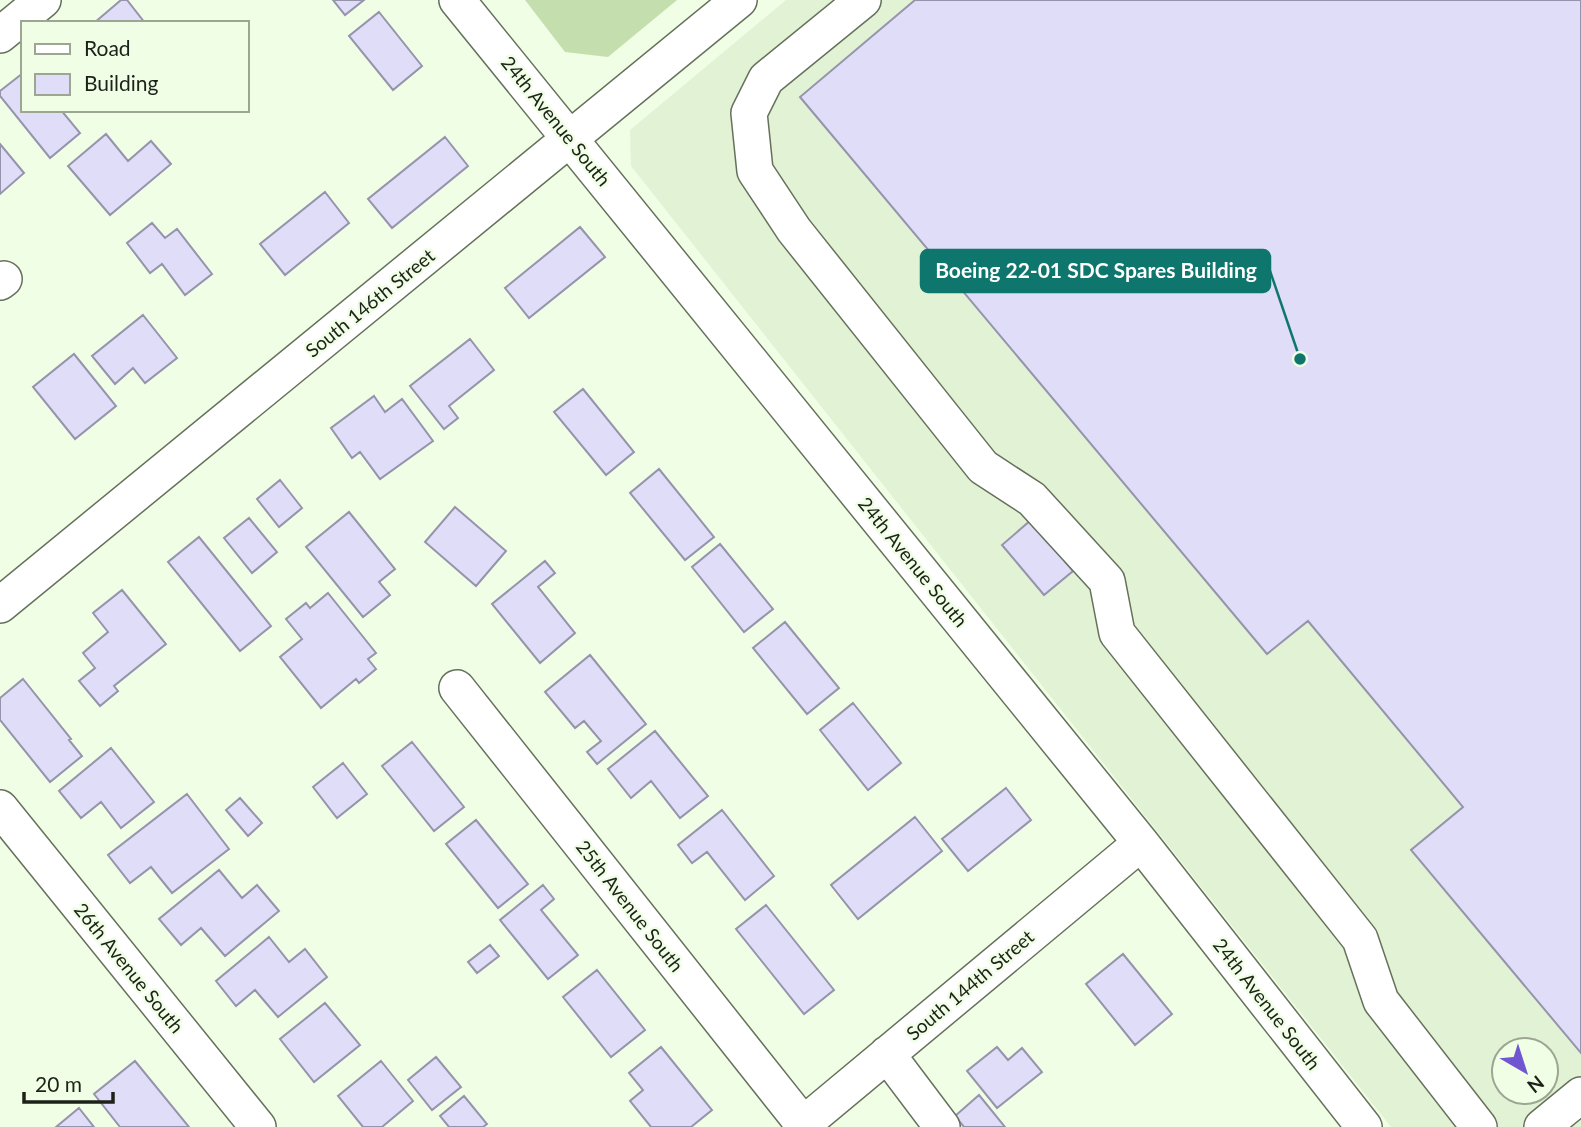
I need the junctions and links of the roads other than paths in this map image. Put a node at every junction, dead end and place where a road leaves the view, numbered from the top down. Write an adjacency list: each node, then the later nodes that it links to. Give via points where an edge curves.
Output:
1 (43, 0): 5 (street)
2 (457, 0): 6 (street, 24th Avenue South)
3 (739, 0): 6 (street, South 146th Street)
4 (863, 0): 17 (street, via 766,79 750,113 755,171 794,230 983,467 1032,499 1107,581 1117,633 1360,939 1381,1001)
5 (0, 35)
6 (571, 139): 7 (street, South 146th Street); 10 (street, 24th Avenue South)
7 (0, 605)
8 (457, 688): 13 (street, 25th Avenue South)
9 (0, 808): 14 (street, 26th Avenue South)
10 (1141, 843): 11 (street, South 144th Street); 16 (street, 24th Avenue South)
11 (887, 1054): 13 (street, South 144th Street); 15 (street)
12 (1581, 1095): 18 (street)
13 (801, 1126)
14 (258, 1127)
15 (942, 1127)
16 (1364, 1127)
17 (1479, 1127)
18 (1542, 1127)

